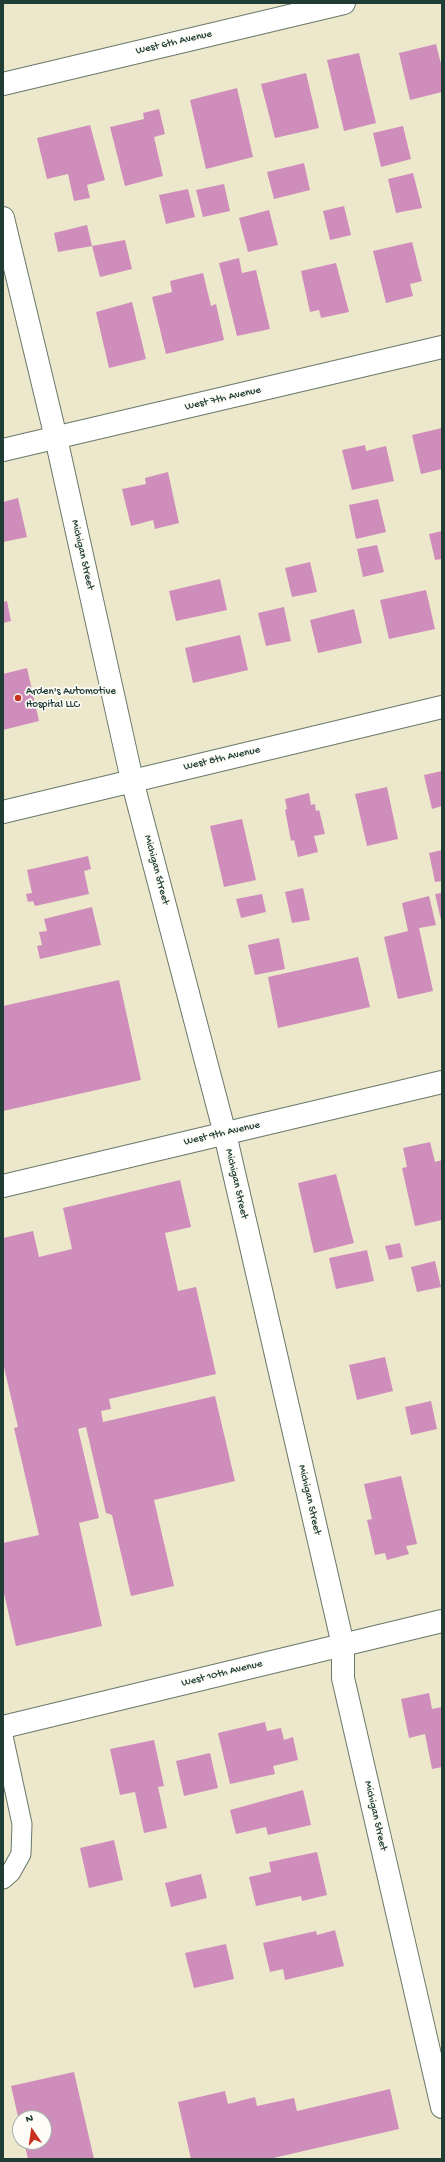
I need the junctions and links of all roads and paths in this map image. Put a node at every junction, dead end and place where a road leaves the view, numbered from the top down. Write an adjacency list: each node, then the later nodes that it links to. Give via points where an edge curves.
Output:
1 (344, 3): 2 (street, West 6th Avenue)
2 (3, 84)
3 (3, 218): 5 (street, Michigan Street)
4 (442, 347): 5 (street, West 7th Avenue)
5 (56, 438): 6 (street, West 7th Avenue); 8 (street, Michigan Street)
6 (3, 450)
7 (442, 707): 8 (street, West 8th Avenue)
8 (132, 780): 9 (street, West 8th Avenue); 11 (street, Michigan Street)
9 (3, 812)
10 (442, 1082): 11 (street, West 9th Avenue)
11 (224, 1134): 12 (street, West 9th Avenue); 14 (street, Michigan Street)
12 (3, 1186)
13 (442, 1622): 14 (street, West 10th Avenue)
14 (343, 1645): 15 (street, West 10th Avenue); 18 (street, Michigan Street, via 343,1678)
15 (3, 1727)
16 (3, 1736): 17 (lane, via 22,1824 21,1854 11,1872)
17 (3, 1879)
18 (442, 2107)

